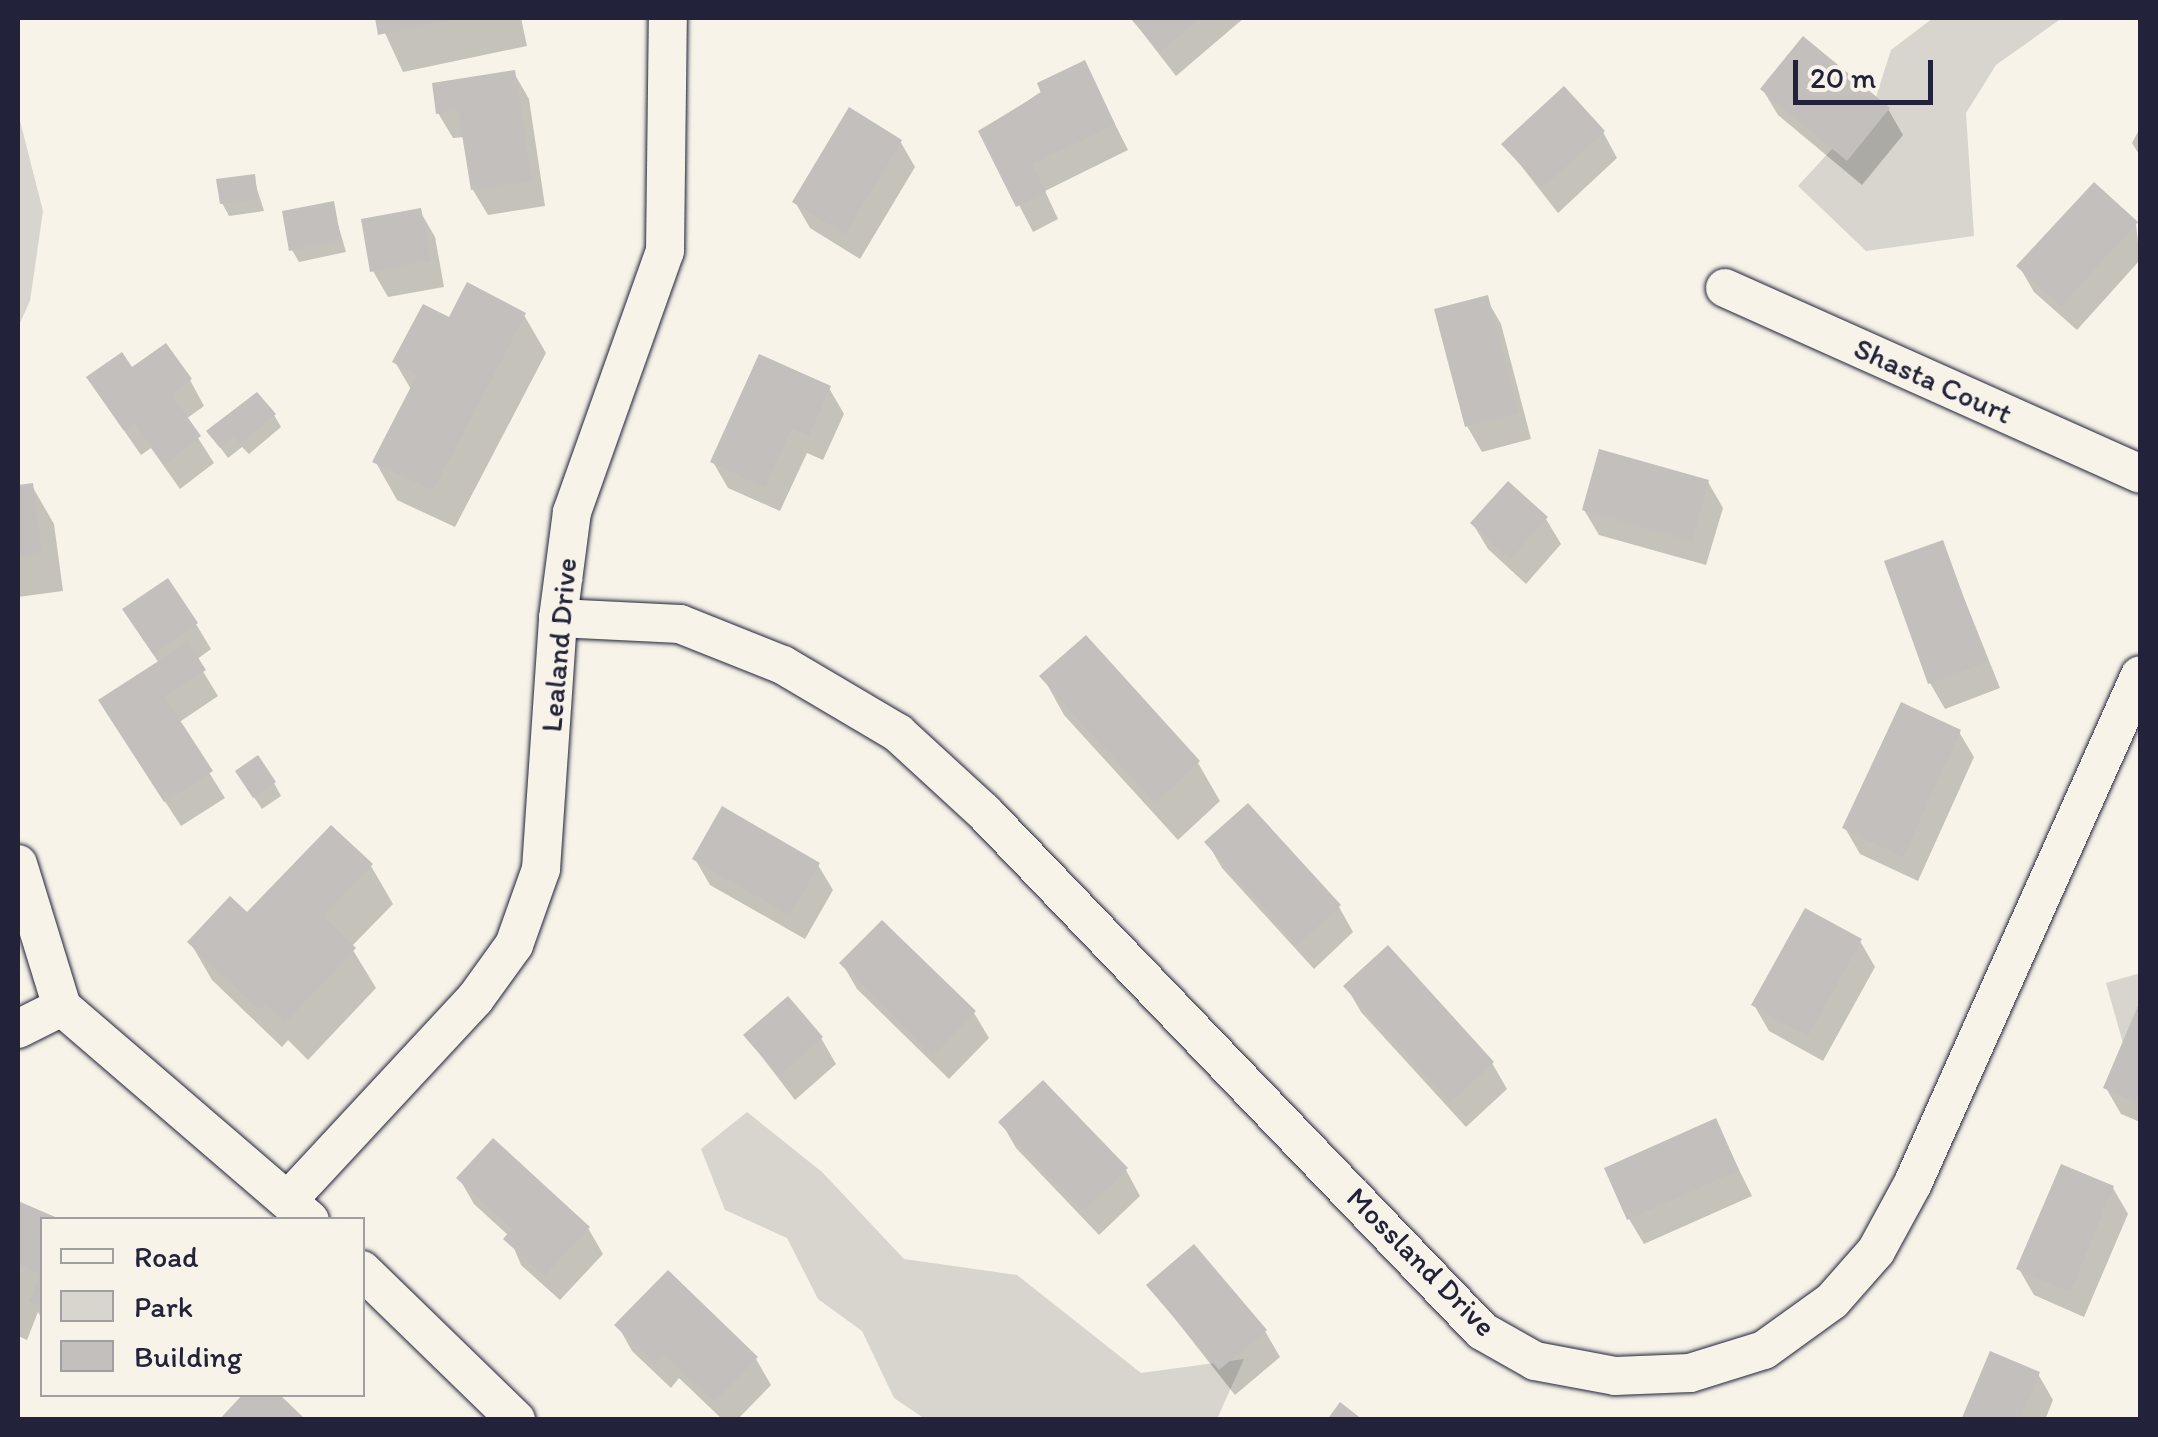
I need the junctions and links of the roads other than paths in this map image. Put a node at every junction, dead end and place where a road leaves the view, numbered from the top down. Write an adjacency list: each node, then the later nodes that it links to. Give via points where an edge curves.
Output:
1 (679, 19): 4 (street, Lealand Drive, via 665,251 644,326 572,512)
2 (1725, 288): 3 (street, Shasta Court)
3 (2140, 474)
4 (558, 618): 5 (street, Mossland Drive, via 680,624 784,665 898,732 996,825 1482,1331 1535,1361 1615,1376 1690,1372 1764,1350 1832,1301 1876,1251 1913,1183); 9 (street, Lealand Drive, via 541,869 514,945)
5 (2140, 674)
6 (18, 864): 7 (street)
7 (62, 1007): 8 (street); 9 (street, Lealand Drive)
8 (18, 1029)
9 (300, 1209)
10 (365, 1273): 11 (street)
11 (516, 1420)

